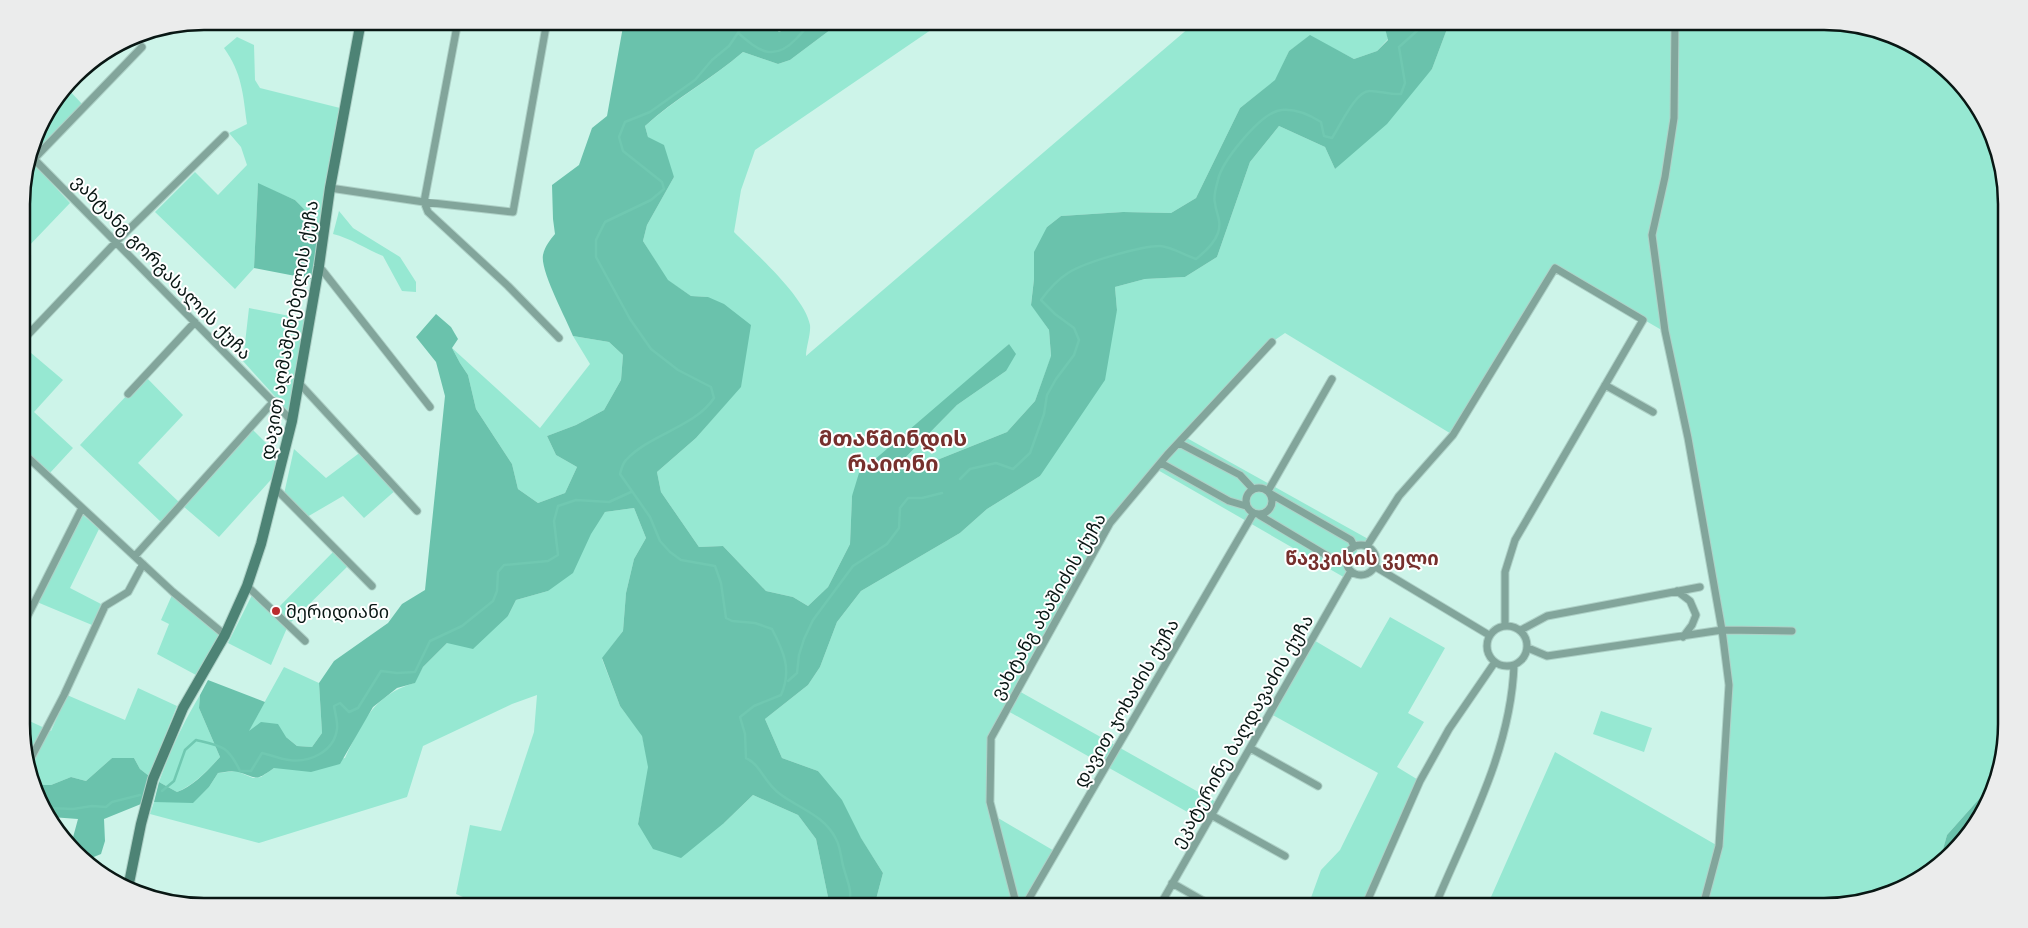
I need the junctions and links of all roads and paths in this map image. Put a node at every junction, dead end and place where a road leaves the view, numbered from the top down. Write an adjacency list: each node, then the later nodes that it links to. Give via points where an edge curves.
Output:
1 (359, 30): 9 (street, დავით აღმაშენებელის ქუჩა)
2 (456, 30): 10 (street)
3 (545, 30): 10 (street, via 513,212)
4 (1675, 30): 49 (street, via 1674,118 1652,235 1665,331 1688,438)
5 (142, 47): 7 (street)
6 (226, 135): 11 (street)
7 (38, 153)
8 (35, 162): 11 (street, ვახტანგ გორგასალის ქუჩა)
9 (330, 188): 10 (street); 12 (street, დავით აღმაშენებელის ქუჩა)
10 (424, 202): 15 (street, via 428,212)
11 (116, 242): 13 (street, ვახტანგ გორგასალის ქუჩა); 14 (street)
12 (319, 266): 18 (street, დავით აღმაშენებელის ქუჩა); 22 (street)
13 (195, 322): 20 (street); 21 (street, ვახტანგ გორგასალის ქუჩა)
14 (30, 333)
15 (560, 338)
16 (1272, 342): 25 (street, ვახტანგ აბაშიძის ქუჩა)
17 (1332, 379): 30 (street)
18 (299, 384): 24 (street, დავით აღმაშენებელის ქუჩა); 33 (street)
19 (1605, 385): 23 (street); 36 (street, via 1643,320 1555,268 1453,435 1399,496); 47 (street, via 1515,540 1505,572)
20 (128, 394)
21 (274, 401): 24 (street, ვახტანგ გორგასალის ქუჩა); 37 (street)
22 (430, 408)
23 (1653, 412)
24 (292, 422): 29 (street, დავით აღმაშენებელის ქუჩა)
25 (1180, 442): 27 (street, ვახტანგ აბაშიძის ქუჩა); 28 (street, via 1240,475)
26 (30, 459): 32 (street)
27 (1161, 463): 31 (street, via 1229,501); 65 (street, ვახტანგ აბაშიძის ქუჩა, via 1110,523 991,738 990,802)
28 (1253, 488): 30 (street); 31 (street, via 1247,495)
29 (276, 489): 42 (street, დავით აღმაშენებელის ქუჩა); 43 (street)
30 (1269, 493): 34 (street, via 1271,507 1268,512); 35 (street, via 1351,540)
31 (1246, 506): 34 (street)
32 (82, 508): 37 (street); 46 (street)
33 (418, 511)
34 (1256, 514): 38 (street, via 1336,561); 66 (street, დავით ჯოხაძის ქუჩა)
35 (1354, 546): 36 (street); 38 (street)
36 (1367, 546): 40 (street, via 1376,558)
37 (135, 556): 39 (street)
38 (1345, 560): 41 (street)
39 (143, 564): 51 (street); 59 (street, via 128,592 105,606)
40 (1374, 566): 41 (street, via 1366,574); 52 (street)
41 (1351, 572): 58 (street, ეკატერინე ბაღდავაძის ქუჩა)
42 (246, 586): 51 (street, დავით აღმაშენებელის ქუჩა); 54 (street)
43 (372, 586)
44 (1700, 587): 45 (street)
45 (1677, 591): 48 (street, via 1547,616); 53 (street, via 1690,601 1696,615)
46 (30, 611)
47 (1505, 625): 48 (street); 52 (street)
48 (1521, 630): 55 (street)
49 (1722, 630): 50 (street); 53 (street); 71 (street, via 1729,685 1726,744 1718,846)
50 (1792, 630)
51 (225, 635): 63 (street, დავით აღმაშენებელის ქუჩა, via 183,708 153,779)
52 (1489, 636): 56 (street, via 1487,650)
53 (1683, 637): 55 (street, via 1547,656)
54 (305, 641)
55 (1528, 648): 57 (street, via 1521,661)
56 (1495, 662): 57 (street); 69 (street, via 1449,729 1420,781)
57 (1514, 665): 70 (street, via 1508,720 1486,787)
58 (1250, 748): 60 (street); 61 (street, ეკატერინე ბაღდავაძის ქუჩა)
59 (33, 755)
60 (1318, 786)
61 (1211, 815): 62 (street); 64 (street, ეკატერინე ბაღდავაძის ქუჩა)
62 (1285, 856)
63 (129, 881)
64 (1172, 883): 67 (street, ეკატერინე ბაღდავაძის ქუჩა); 68 (street)
65 (1015, 898)
66 (1029, 898)
67 (1164, 898)
68 (1199, 898)
69 (1369, 898)
70 (1438, 898)
71 (1705, 898)

